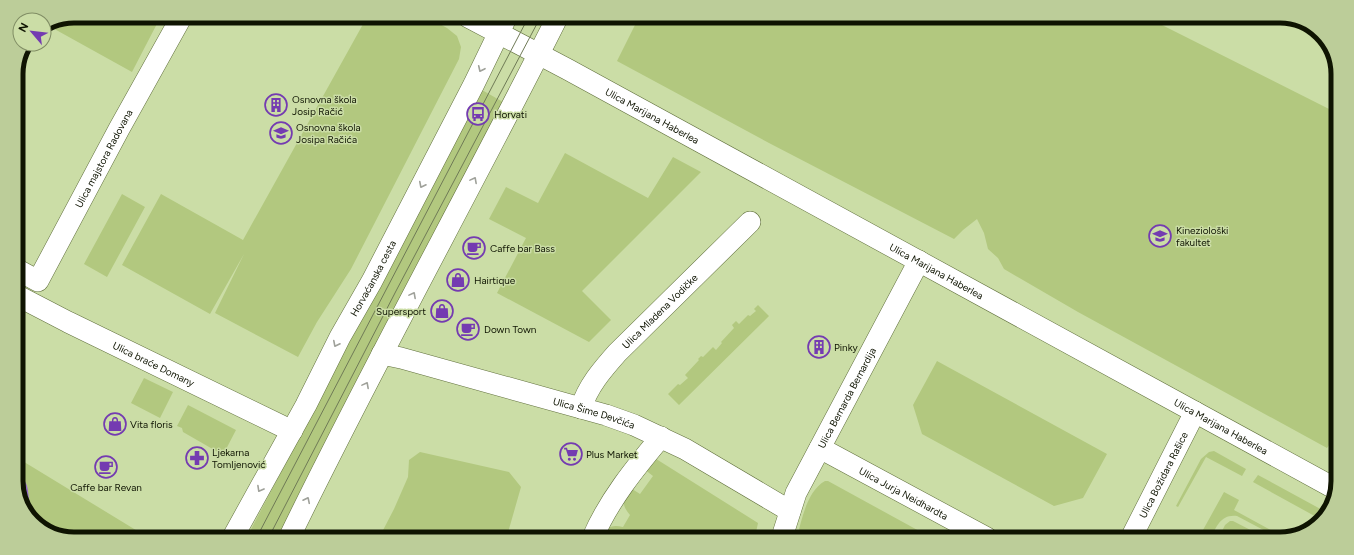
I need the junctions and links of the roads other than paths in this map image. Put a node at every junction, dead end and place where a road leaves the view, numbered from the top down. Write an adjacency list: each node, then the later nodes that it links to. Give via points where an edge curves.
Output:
1 (178, 23): 8 (street, Ulica majstora Radovana, via 38,281)
2 (491, 23): 4 (street, Ulica Marijana Haberlea)
3 (554, 23): 5 (street)
4 (502, 26): 5 (street, Ulica Marijana Haberlea); 13 (street, Horvaćanska cesta, one-way to 13)
5 (539, 54): 7 (street, Ulica Marijana Haberlea); 10 (street, one-way to 5)
6 (750, 222): 11 (street, Ulica Mladena Vodičke, via 617,353 599,374)
7 (918, 261): 12 (street, Ulica Marijana Haberlea); 15 (street, Ulica Bernarda Bernardija)
8 (23, 273)
9 (23, 299): 13 (street, Ulica braće Domany)
10 (382, 354): 11 (street, Ulica Šime Devčića); 19 (street, one-way to 10)
11 (581, 408): 14 (street, Ulica Šime Devčića, via 606,414)
12 (1195, 412): 16 (street, Ulica Marijana Haberlea); 23 (street, Ulica Božidara Rašice)
13 (292, 431): 18 (street, Horvaćanska cesta, one-way to 18)
14 (661, 437): 17 (street, Ulica Šime Devčića); 20 (street, via 606,510)
15 (820, 448): 17 (street, Ulica Bernarda Bernardija); 22 (street, Ulica Jurja Neidhardta)
16 (1330, 486)
17 (790, 511): 21 (street, Ulica Bernarda Bernardija)
18 (236, 532)
19 (292, 532)
20 (595, 532)
21 (784, 532)
22 (976, 532)
23 (1134, 532)

